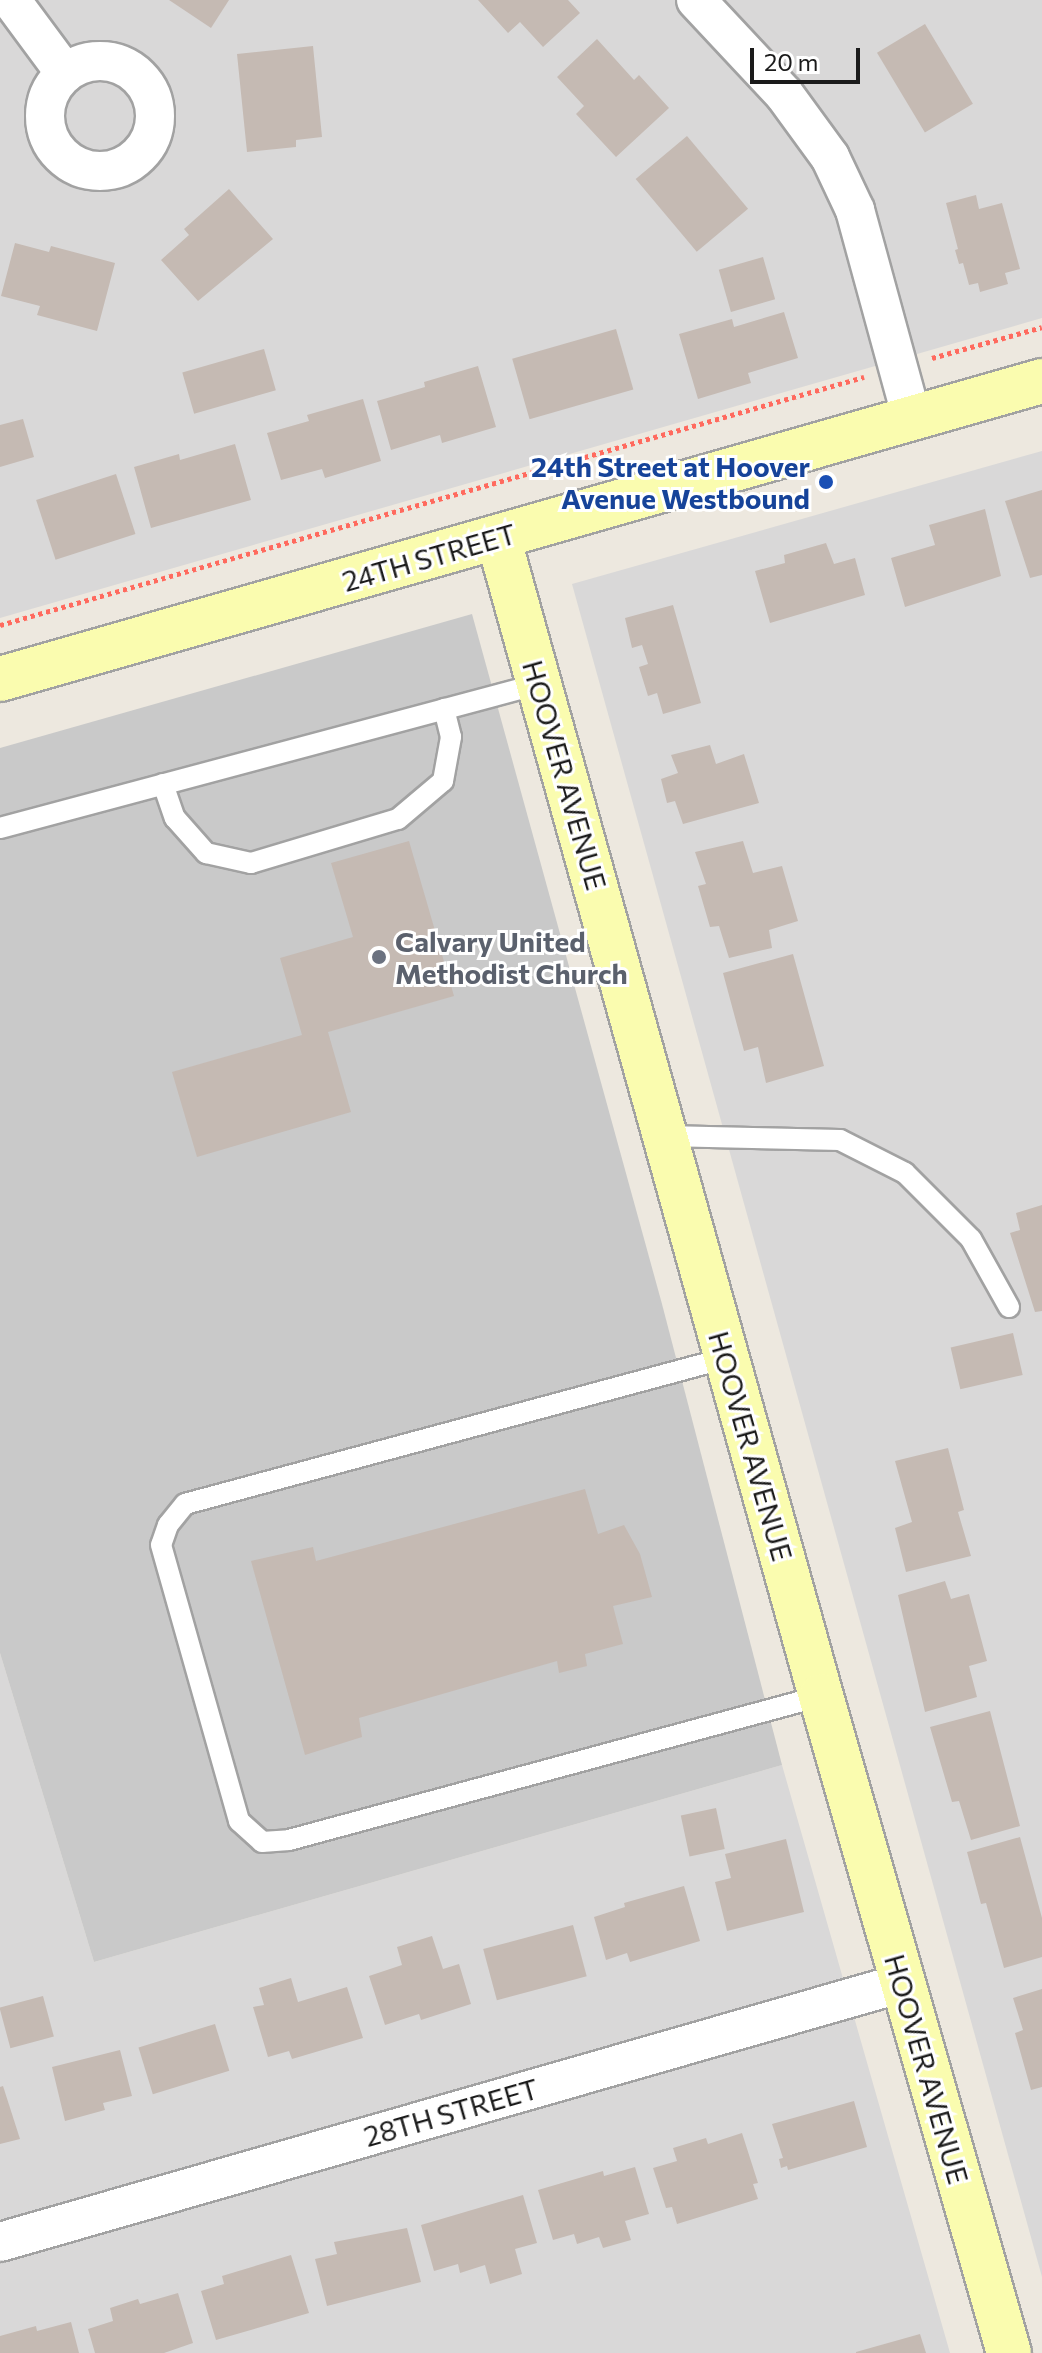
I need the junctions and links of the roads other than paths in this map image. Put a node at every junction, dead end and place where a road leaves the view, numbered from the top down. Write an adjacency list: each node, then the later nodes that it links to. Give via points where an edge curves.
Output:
1 (11, 0): 3 (street)
2 (696, 0): 5 (street, via 784,94 830,157 855,210)
3 (65, 73)
4 (1042, 381): 5 (street, 24TH STREET)
5 (912, 418): 6 (street, 24TH STREET)
6 (498, 537): 7 (street, 24TH STREET); 8 (street, HOOVER AVENUE)
7 (0, 679)
8 (539, 684): 9 (lane); 12 (street, HOOVER AVENUE)
9 (444, 709): 10 (lane); 10 (lane, via 451,737 443,781 398,819 251,863 206,853 175,818)
10 (163, 784): 11 (lane)
11 (0, 828)
12 (665, 1136): 13 (lane, via 840,1140 905,1173 971,1239); 14 (street, HOOVER AVENUE)
13 (1009, 1307)
14 (726, 1358): 15 (street, HOOVER AVENUE); 15 (lane, via 185,1504 168,1525 161,1545 169,1575 239,1821 262,1842 289,1840)
15 (821, 1696): 16 (street, HOOVER AVENUE)
16 (902, 1983): 17 (street, 28TH STREET); 18 (street, HOOVER AVENUE)
17 (0, 2242)
18 (1009, 2353)

